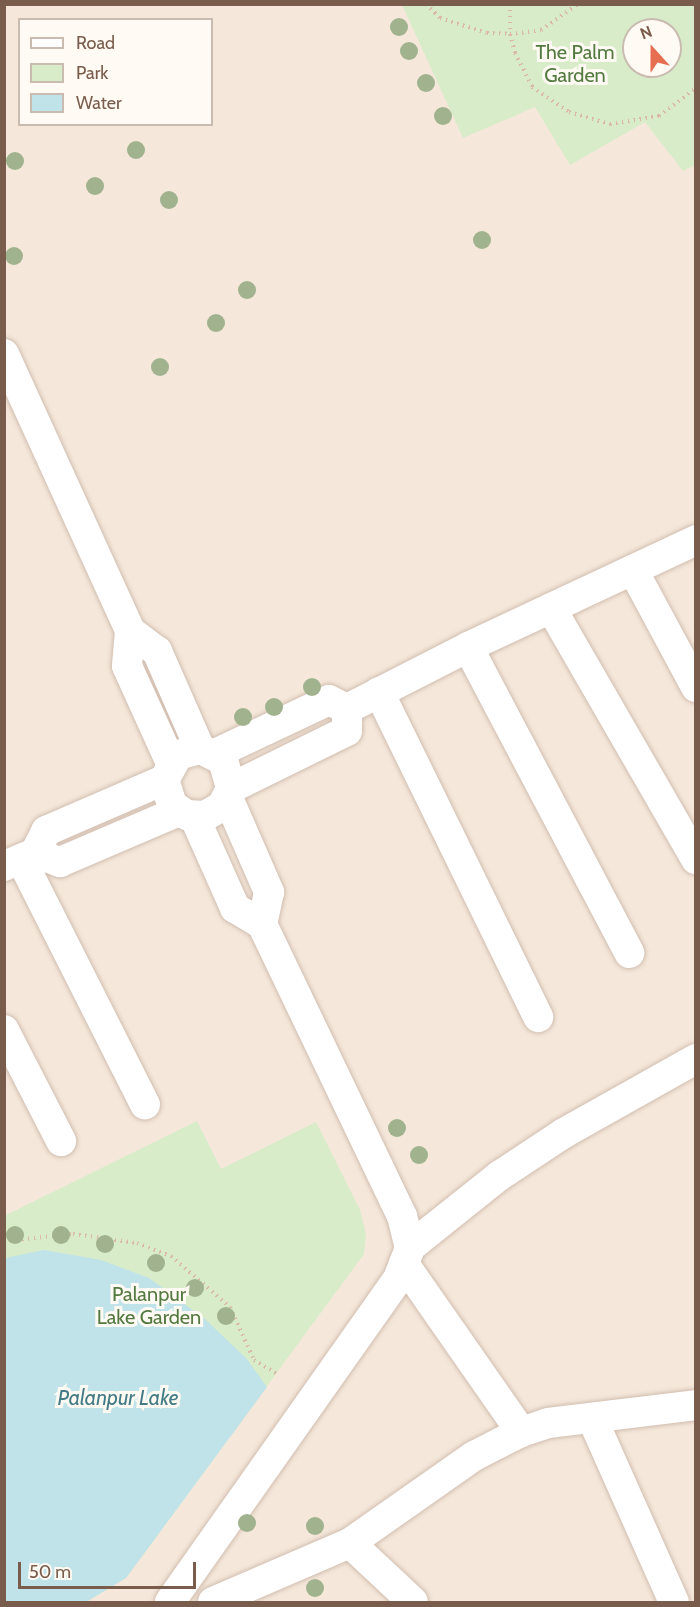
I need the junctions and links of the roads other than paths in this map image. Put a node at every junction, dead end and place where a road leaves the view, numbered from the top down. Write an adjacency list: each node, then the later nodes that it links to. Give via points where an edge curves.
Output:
1 (4, 354): 5 (street)
2 (696, 540): 3 (street)
3 (633, 570): 4 (street); 7 (street)
4 (551, 608): 6 (street); 15 (street)
5 (130, 631): 10 (street, via 157,651); 11 (street, via 127,666)
6 (468, 646): 8 (street); 17 (street)
7 (696, 687)
8 (379, 692): 9 (street); 18 (street)
9 (347, 709): 10 (street, via 329,700); 12 (street, via 346,731)
10 (207, 751): 11 (street, via 178,755); 12 (street, via 228,768)
11 (167, 771): 13 (street, via 167,798); 14 (street, via 46,831)
12 (229, 793): 13 (street, via 214,812); 16 (street, via 269,892)
13 (187, 814): 14 (street, via 60,862); 16 (street, via 235,908)
14 (20, 859): 21 (street)
15 (696, 859)
16 (262, 924): 23 (street, via 402,1216)
17 (629, 953)
18 (538, 1017)
19 (4, 1030): 22 (street)
20 (696, 1059): 23 (street, via 508,1170)
21 (146, 1104)
22 (61, 1141)
23 (407, 1255): 26 (street); 28 (street, via 398,1279)
24 (696, 1405): 25 (street)
25 (592, 1418): 26 (street, via 548,1423); 31 (street)
26 (521, 1432): 27 (street, via 474,1456)
27 (350, 1543): 29 (street); 30 (street)
28 (170, 1602)
29 (213, 1602)
30 (413, 1602)
31 (674, 1602)

